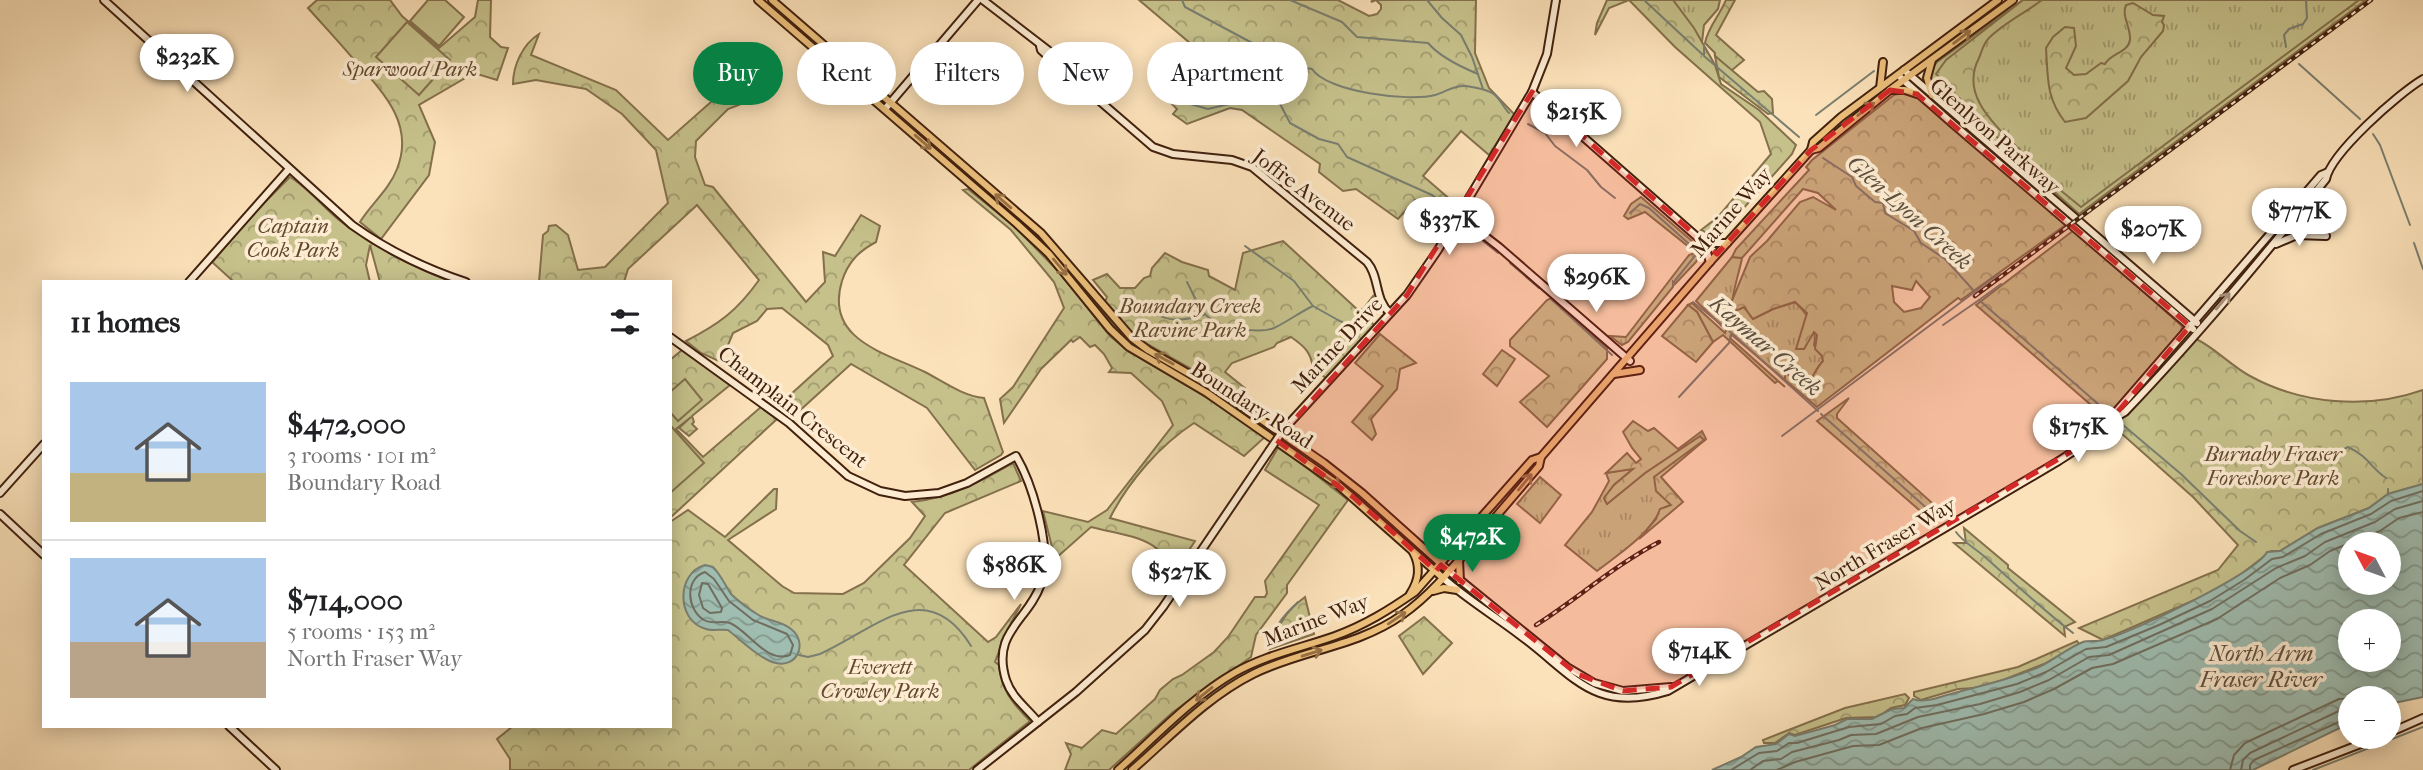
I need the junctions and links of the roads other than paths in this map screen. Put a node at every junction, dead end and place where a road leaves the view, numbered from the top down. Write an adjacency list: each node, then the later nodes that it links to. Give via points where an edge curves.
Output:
1 (104, 0): 23 (street)
2 (758, 0): 21 (main road, Boundary Road)
3 (772, 0): 8 (main road, Boundary Road)
4 (980, 0): 18 (street); 33 (street, Joffre Avenue, via 1088,81 1095,96 1155,149 1236,160 1259,172 1367,262 1380,302)
5 (1556, 0): 15 (street, Marine Drive, via 1547,54)
6 (1998, 0): 11 (main road, Marine Way)
7 (2013, 0): 9 (main road, Marine Way, one-way to 7)
8 (821, 42)
9 (1932, 60): 11 (main road, Marine Way); 17 (main road, via 1927,78)
10 (1883, 62): 13 (main road)
11 (1904, 75): 13 (main road, Marine Way); 14 (main road, Marine Way); 16 (street, Glenlyon Parkway); 17 (street, Glenlyon Parkway)
12 (2423, 79): 24 (street, North Fraser Way, via 2379,112)
13 (1880, 88): 22 (main road, Marine Way, via 1813,142)
14 (1890, 90): 16 (main road); 22 (main road, Marine Way, one-way to 14)
15 (1532, 92): 25 (street, Marine Drive); 27 (street)
16 (1917, 94): 34 (street, Glenlyon Parkway)
17 (1932, 95): 34 (street, Glenlyon Parkway)
18 (896, 96)
19 (888, 105): 21 (street)
20 (894, 105): 48 (main road, Boundary Road, one-way to 20, via 1324,463 1132,338 1041,233)
21 (885, 109): 47 (main road, Boundary Road, one-way to 47, via 1049,254 1129,347 1207,393 1316,468)
22 (1811, 150): 28 (main road, Marine Way)
23 (289, 169): 31 (street); 32 (street, via 371,237 427,268)
24 (2328, 172): 29 (street, North Fraser Way); 34 (street, North Fraser Way)
25 (1459, 216): 33 (street, Marine Drive, via 1412,289); 38 (street)
26 (2326, 236): 29 (street, via 2297,235)
27 (1704, 243): 28 (street); 30 (street)
28 (1727, 243): 30 (main road, Marine Way)
29 (2269, 248): 35 (street, North Fraser Way, one-way to 29)
30 (1710, 262): 38 (main road, Marine Way)
31 (191, 280)
32 (460, 280)
33 (1390, 313): 60 (street, Marine Drive, bridge, via 1284,429 1155,619)
34 (2192, 323): 35 (street, Glenlyon Parkway); 36 (street, Glenlyon Parkway); 41 (street, North Fraser Way)
35 (2202, 327): 36 (street, North Fraser Way)
36 (2196, 333): 41 (street, North Fraser Way, via 2131,405)
37 (672, 338): 60 (street, Champlain Crescent, via 789,423 848,476 880,491 905,496 939,493 1016,456 1033,498 1045,570 1036,595 1008,636 1003,665 1012,693)
38 (1628, 360): 40 (main road, Marine Way)
39 (1640, 370): 40 (main road)
40 (1612, 375): 43 (main road, Marine Way)
41 (2110, 421): 58 (street, North Fraser Way, via 2057,462 1671,687)
42 (42, 446): 44 (street)
43 (1541, 457): 46 (main road, Marine Way, via 1532,460); 50 (main road, Marine Way, one-way to 43, via 1539,466)
44 (0, 493)
45 (0, 514): 49 (street)
46 (1459, 545): 48 (main road, via 1446,551); 51 (main road, Marine Way)
47 (1410, 547): 51 (main road, Boundary Road); 57 (main road, via 1419,572)
48 (1424, 549): 51 (main road, Boundary Road)
49 (42, 553)
50 (1459, 559): 52 (main road, Marine Way); 54 (main road)
51 (1439, 568): 52 (main road, Boundary Road); 53 (main road, Boundary Road); 57 (main road, Marine Way)
52 (1449, 571): 53 (main road, Marine Way); 54 (street, Boundary Road)
53 (1443, 578): 55 (street, Boundary Road); 56 (main road, Marine Way)
54 (1460, 581): 58 (street, Boundary Road, via 1567,667)
55 (1457, 590): 56 (main road); 58 (street, Boundary Road, via 1570,678 1606,695)
56 (1431, 592): 67 (main road, Marine Way, one-way to 56, via 1232,685 1373,632)
57 (1407, 598): 66 (main road, Marine Way, one-way to 66, via 1364,624 1233,673)
58 (1623, 695)
59 (2423, 719): 62 (street)
60 (1038, 722): 65 (street, Marine Drive)
61 (231, 728): 64 (street)
62 (2401, 728)
63 (2348, 749): 68 (street)
64 (276, 770)
65 (976, 770)
66 (1118, 770)
67 (1132, 770)
68 (2293, 770)

